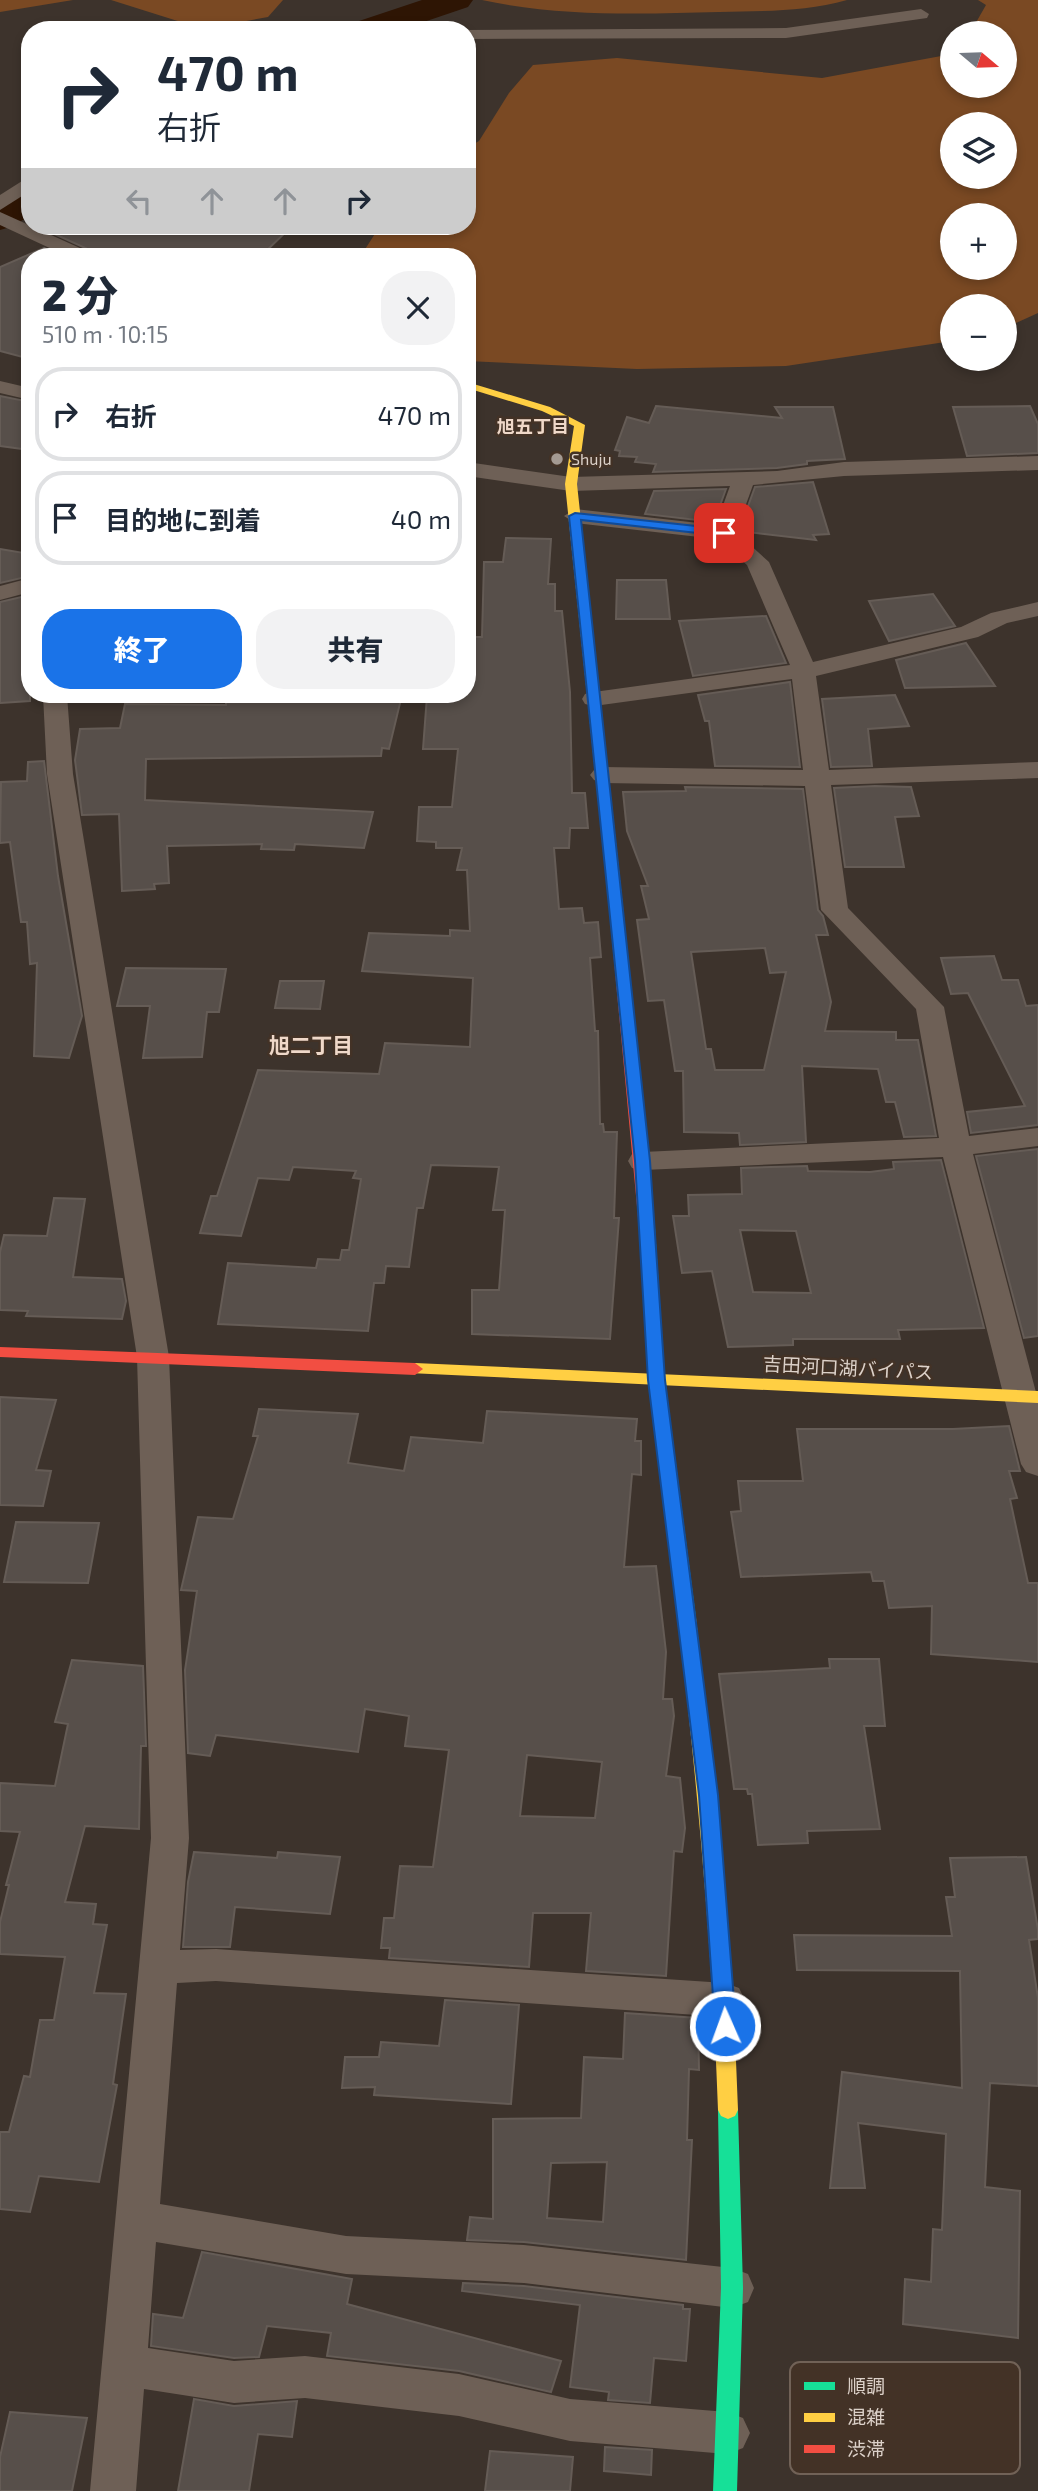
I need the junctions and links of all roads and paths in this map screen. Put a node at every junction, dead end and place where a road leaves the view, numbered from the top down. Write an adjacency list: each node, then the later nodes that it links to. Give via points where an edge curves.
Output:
1 (920, 14): 2 (street, via 786,33)
2 (476, 34)
3 (21, 189): 4 (street)
4 (0, 204)
5 (37, 235): 6 (street)
6 (65, 248)
7 (0, 387): 9 (street)
8 (476, 388): 13 (main road, via 547,409 580,425)
9 (21, 392)
10 (1038, 463): 12 (street, via 844,469)
11 (476, 470): 13 (street)
12 (744, 480): 13 (street); 15 (street)
13 (571, 484): 14 (main road)
14 (575, 516): 15 (street); 20 (main road)
15 (724, 533): 19 (street, via 758,562)
16 (21, 587): 17 (street)
17 (0, 593)
18 (1038, 609): 19 (street, via 999,618 969,632)
19 (803, 670): 20 (street); 24 (street)
20 (594, 699): 23 (main road)
21 (56, 703): 29 (street, via 60,774)
22 (1038, 770): 24 (street)
23 (603, 775): 24 (street); 27 (main road)
24 (815, 778): 26 (street, via 835,910 930,1007)
25 (1038, 1137): 26 (street)
26 (956, 1147): 27 (street); 31 (street)
27 (643, 1161): 30 (main road)
28 (0, 1352): 29 (main road, 吉田河口湖バイパス)
29 (153, 1357): 30 (main road, 吉田河口湖バイパス); 33 (street, via 170,1838)
30 (656, 1380): 31 (main road, 吉田河口湖バイパス); 34 (main road, via 709,1795)
31 (1029, 1397): 32 (street)
32 (1038, 1464)
33 (159, 1968): 34 (street, via 216,1965); 35 (street)
34 (725, 2000): 36 (main road)
35 (136, 2219): 36 (street, via 346,2255 524,2264); 37 (street)
36 (732, 2288): 38 (main road)
37 (124, 2365): 38 (street, via 234,2382 305,2377 458,2395 570,2420); 39 (street)
38 (727, 2432): 40 (main road)
39 (113, 2491)
40 (725, 2491)

